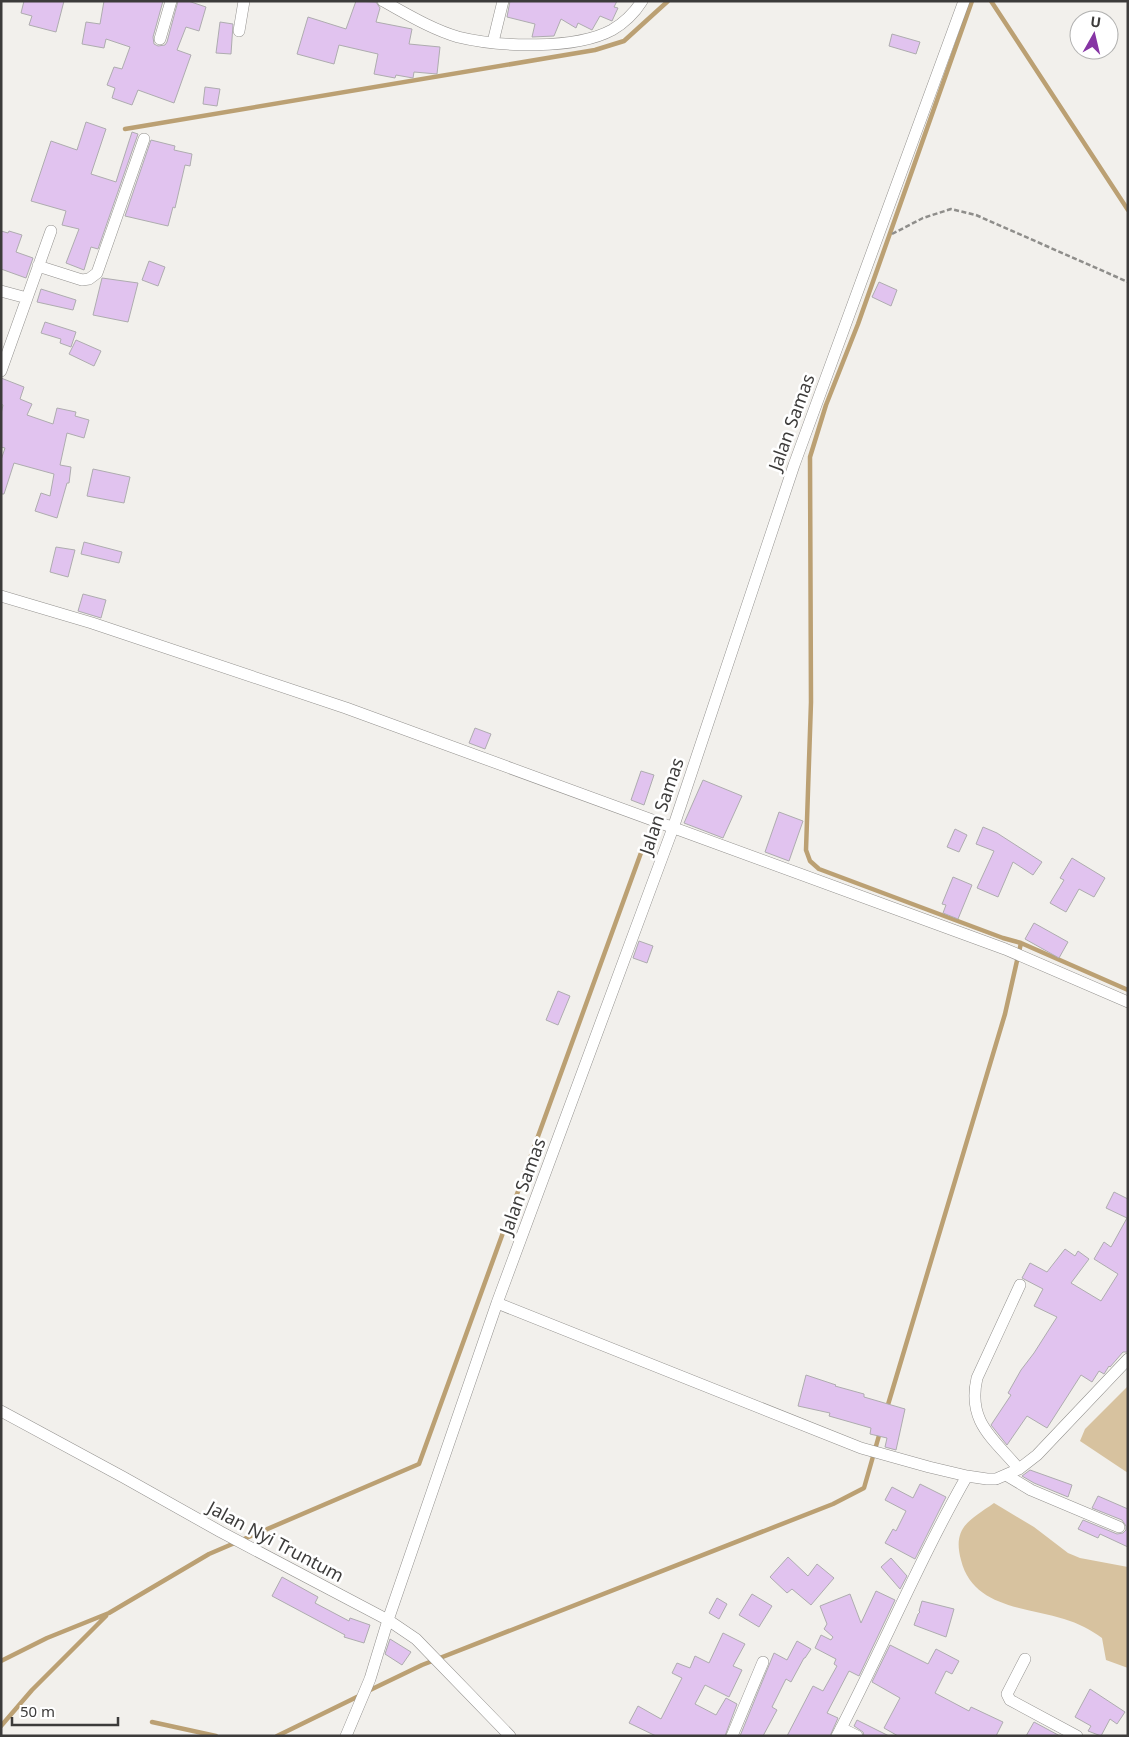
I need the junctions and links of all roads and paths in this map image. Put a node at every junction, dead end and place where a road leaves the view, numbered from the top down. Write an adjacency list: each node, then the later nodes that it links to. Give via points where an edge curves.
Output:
1 (171, 1): 8 (street)
2 (244, 1): 7 (street)
3 (382, 1): 9 (street, via 441,31)
4 (504, 1): 9 (street)
5 (642, 1): 9 (street, via 626,20 593,37 561,44)
6 (964, 1): 19 (street, Jalan Samas, via 794,465)
7 (239, 31)
8 (160, 39)
9 (493, 42)
10 (144, 139): 13 (street, via 97,273 82,280)
11 (51, 230): 13 (street)
12 (901, 230): 14 (path, via 923,218 951,209 976,215)
13 (38, 266): 16 (street)
14 (1128, 282)
15 (1, 291): 16 (street)
16 (27, 298): 17 (street)
17 (1, 371)
18 (1, 596): 19 (street, via 346,708)
19 (673, 828): 20 (street, via 1005,948); 22 (street, Jalan Samas)
20 (1128, 1002)
21 (1020, 1285): 25 (street, via 974,1391 974,1405 982,1425)
22 (497, 1303): 27 (street, via 861,1448); 29 (street, Jalan Samas)
23 (1128, 1359): 25 (street, via 1037,1455)
24 (1, 1411): 29 (street, Jalan Nyi Truntum)
25 (1019, 1469): 26 (street)
26 (1006, 1475): 27 (street, via 996,1479); 28 (street, via 1031,1490)
27 (967, 1476): 32 (street, via 938,1528)
28 (1120, 1527)
29 (388, 1620): 33 (street, Jalan Samas, via 370,1680); 34 (street, Jalan Nyi Truntum, via 428,1650)
30 (1025, 1659): 37 (street, via 1007,1698)
31 (763, 1662): 35 (street)
32 (839, 1732): 36 (street)
33 (346, 1736)
34 (510, 1736)
35 (732, 1736)
36 (857, 1736)
37 (1077, 1736)

